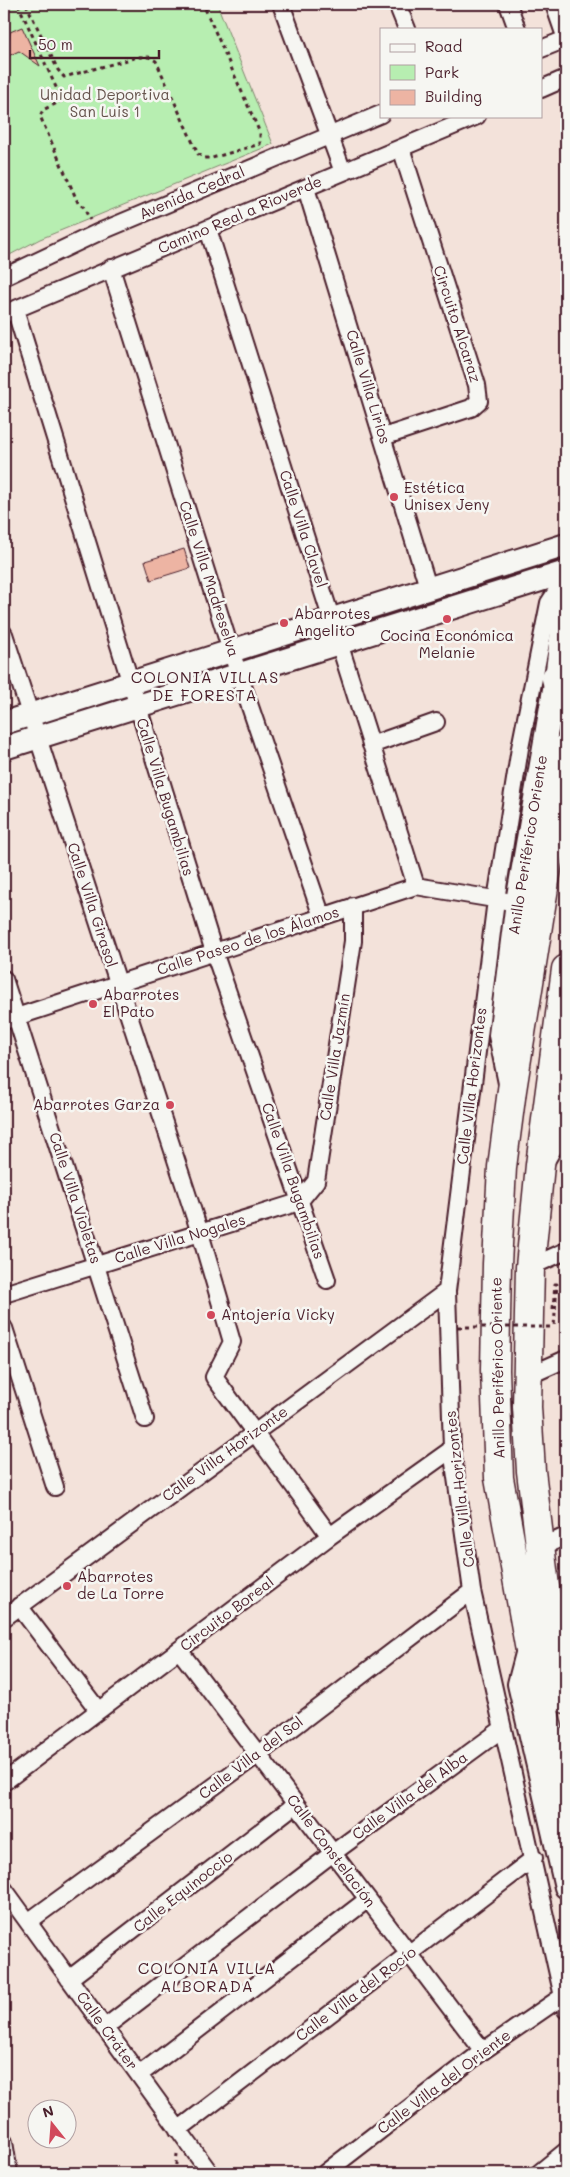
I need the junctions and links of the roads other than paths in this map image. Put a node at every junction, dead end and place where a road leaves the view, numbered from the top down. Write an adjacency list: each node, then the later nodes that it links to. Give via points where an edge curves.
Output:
1 (281, 4): 14 (street)
2 (397, 4): 5 (street)
3 (508, 4): 6 (street)
4 (557, 4): 7 (street)
5 (407, 28)
6 (517, 28)
7 (566, 30)
8 (566, 39): 9 (street)
9 (542, 49)
10 (566, 78): 11 (street)
11 (542, 89)
12 (380, 114): 14 (street, Avenida Cedral)
13 (472, 118): 15 (street, Camino Real a Rioverde)
14 (330, 135): 16 (street); 20 (street, Avenida Cedral, via 97,233)
15 (401, 148): 16 (street, Camino Real a Rioverde); 22 (street, Circuito Alcaraz, via 477,385 479,401 470,408)
16 (343, 172): 17 (street, Camino Real a Rioverde)
17 (306, 188): 18 (street, Camino Real a Rioverde); 22 (street, Calle Villa Lirios)
18 (208, 229): 19 (street, Camino Real a Rioverde); 28 (street, Calle Villa Clavel)
19 (111, 268): 21 (street, Camino Real a Rioverde); 31 (street, Calle Villa Madreselva)
20 (4, 277)
21 (9, 312): 34 (street, Calle Villa Bugambilias)
22 (383, 437): 26 (street, Calle Villa Lirios)
23 (566, 545): 26 (street)
24 (566, 572): 30 (street)
25 (566, 577): 45 (street, Calle Villa Horizontes, via 549,603 520,748)
26 (428, 587): 28 (street)
27 (566, 600): 33 (street, Anillo Periférico Oriente)
28 (331, 619): 30 (street, Calle Villa Clavel); 31 (street)
29 (4, 634): 37 (street, Calle Villa Girasol)
30 (339, 643): 32 (street); 41 (street, Calle Villa Clavel)
31 (231, 651): 32 (street, Calle Villa Madreselva); 34 (street)
32 (239, 675): 35 (street); 47 (street, Calle Villa Madreselva)
33 (556, 678): 36 (highway); 45 (street, Anillo Periférico Oriente)
34 (130, 684): 35 (street, Calle Villa Bugambilias); 37 (street)
35 (137, 707): 40 (street); 48 (street, Calle Villa Bugambilias)
36 (566, 714)
37 (30, 715): 39 (street); 40 (street, Calle Villa Girasol)
38 (436, 722): 41 (street)
39 (4, 723)
40 (37, 738): 42 (street); 51 (street, Calle Villa Girasol)
41 (371, 745): 44 (street, Calle Villa Clavel)
42 (4, 748)
43 (566, 748): 54 (highway, Anillo Periférico Oriente)
44 (416, 886): 45 (street, Calle Paseo de los Álamos); 46 (street, Calle Paseo de los Álamos)
45 (506, 901): 54 (street, Anillo Periférico Oriente, via 500,1035); 62 (street, Calle Villa Horizontes)
46 (353, 906): 47 (street, Calle Paseo de los Álamos); 56 (street, Calle Villa Jazmín, via 353,941 316,1181)
47 (322, 917): 48 (street, Calle Paseo de los Álamos)
48 (214, 952): 51 (street, Calle Paseo de los Álamos); 56 (street, Calle Villa Bugambilias)
49 (566, 969): 55 (highway, Anillo Periférico Oriente)
50 (4, 978): 52 (street, Calle Villa Violetas)
51 (118, 984): 52 (street, Calle Paseo de los Álamos); 57 (street, Calle Villa Girasol)
52 (10, 1019): 59 (street, Calle Villa Violetas)
53 (566, 1057): 55 (street, Anillo Periférico Oriente)
54 (512, 1090): 78 (highway, Anillo Periférico Oriente, via 502,1176 495,1370 499,1478)
55 (557, 1113): 60 (highway, Anillo Periférico Oriente, via 540,1164)
56 (299, 1202): 57 (street, Calle Villa Nogales); 61 (street, Calle Villa Bugambilias)
57 (200, 1232): 59 (street, Calle Villa Nogales); 68 (street, Calle Villa Girasol, via 232,1342 214,1377)
58 (566, 1251): 60 (street)
59 (97, 1265): 63 (street, Calle Villa Nogales); 67 (street, Calle Villa Violetas)
60 (530, 1267): 66 (highway, Anillo Periférico Oriente)
61 (327, 1280)
62 (447, 1291): 68 (street, Calle Villa Horizonte); 69 (street, Calle Villa Horizontes)
63 (4, 1294)
64 (4, 1328): 70 (street)
65 (566, 1359): 66 (street)
66 (528, 1376): 73 (highway, Anillo Periférico Oriente, via 527,1407)
67 (145, 1419)
68 (255, 1433): 71 (street); 75 (street, Calle Villa Horizonte)
69 (452, 1448): 71 (street, Circuito Boreal); 74 (street, Calle Villa Horizontes)
70 (55, 1487)
71 (330, 1536): 77 (street, Circuito Boreal)
72 (566, 1536): 73 (street)
73 (539, 1548): 78 (highway, Anillo Periférico Oriente)
74 (472, 1591): 80 (street, Calle Villa Horizontes); 81 (street, Calle Villa del Sol)
75 (19, 1606): 76 (street, Calle Villa Horizonte); 79 (street)
76 (4, 1618)
77 (178, 1650): 79 (street, Circuito Boreal); 81 (street, Calle Constelación)
78 (553, 1656): 84 (highway, Anillo Periférico Oriente); 87 (street, Anillo Periférico Oriente, via 519,1684)
79 (98, 1710): 82 (street, Circuito Boreal)
80 (502, 1729): 85 (street, Calle Villa del Alba); 86 (street, Calle Villa Horizontes)
81 (257, 1755): 83 (street, Calle Constelación); 90 (street, Calle Villa del Sol)
82 (4, 1782)
83 (296, 1804): 85 (street, Calle Constelación); 92 (street, Calle Equinoccio)
84 (566, 1808)
85 (333, 1853): 89 (street, Calle Constelación); 94 (street, Calle Villa del Alba)
86 (534, 1858): 91 (street, Calle Villa del Rocío); 93 (street, Calle Villa Horizontes)
87 (566, 1887)
88 (4, 1889): 90 (street, Calle Cráter)
89 (368, 1899): 91 (street, Calle Constelación); 96 (street)
90 (28, 1922): 92 (street, Calle Cráter)
91 (409, 1954): 95 (street, Calle Constelación); 97 (street, Calle Villa del Rocío)
92 (69, 1979): 94 (street, Calle Cráter)
93 (565, 1999): 95 (street, Calle Villa del Oriente)
94 (104, 2028): 96 (street, Calle Cráter)
95 (483, 2051): 102 (street, Calle Villa del Oriente)
96 (139, 2075): 97 (street, Calle Cráter)
97 (178, 2130): 101 (street, Calle Cráter)
98 (4, 2142): 100 (street)
99 (566, 2151): 103 (street)
100 (9, 2173)
101 (210, 2173)
102 (325, 2173)
103 (539, 2173)

